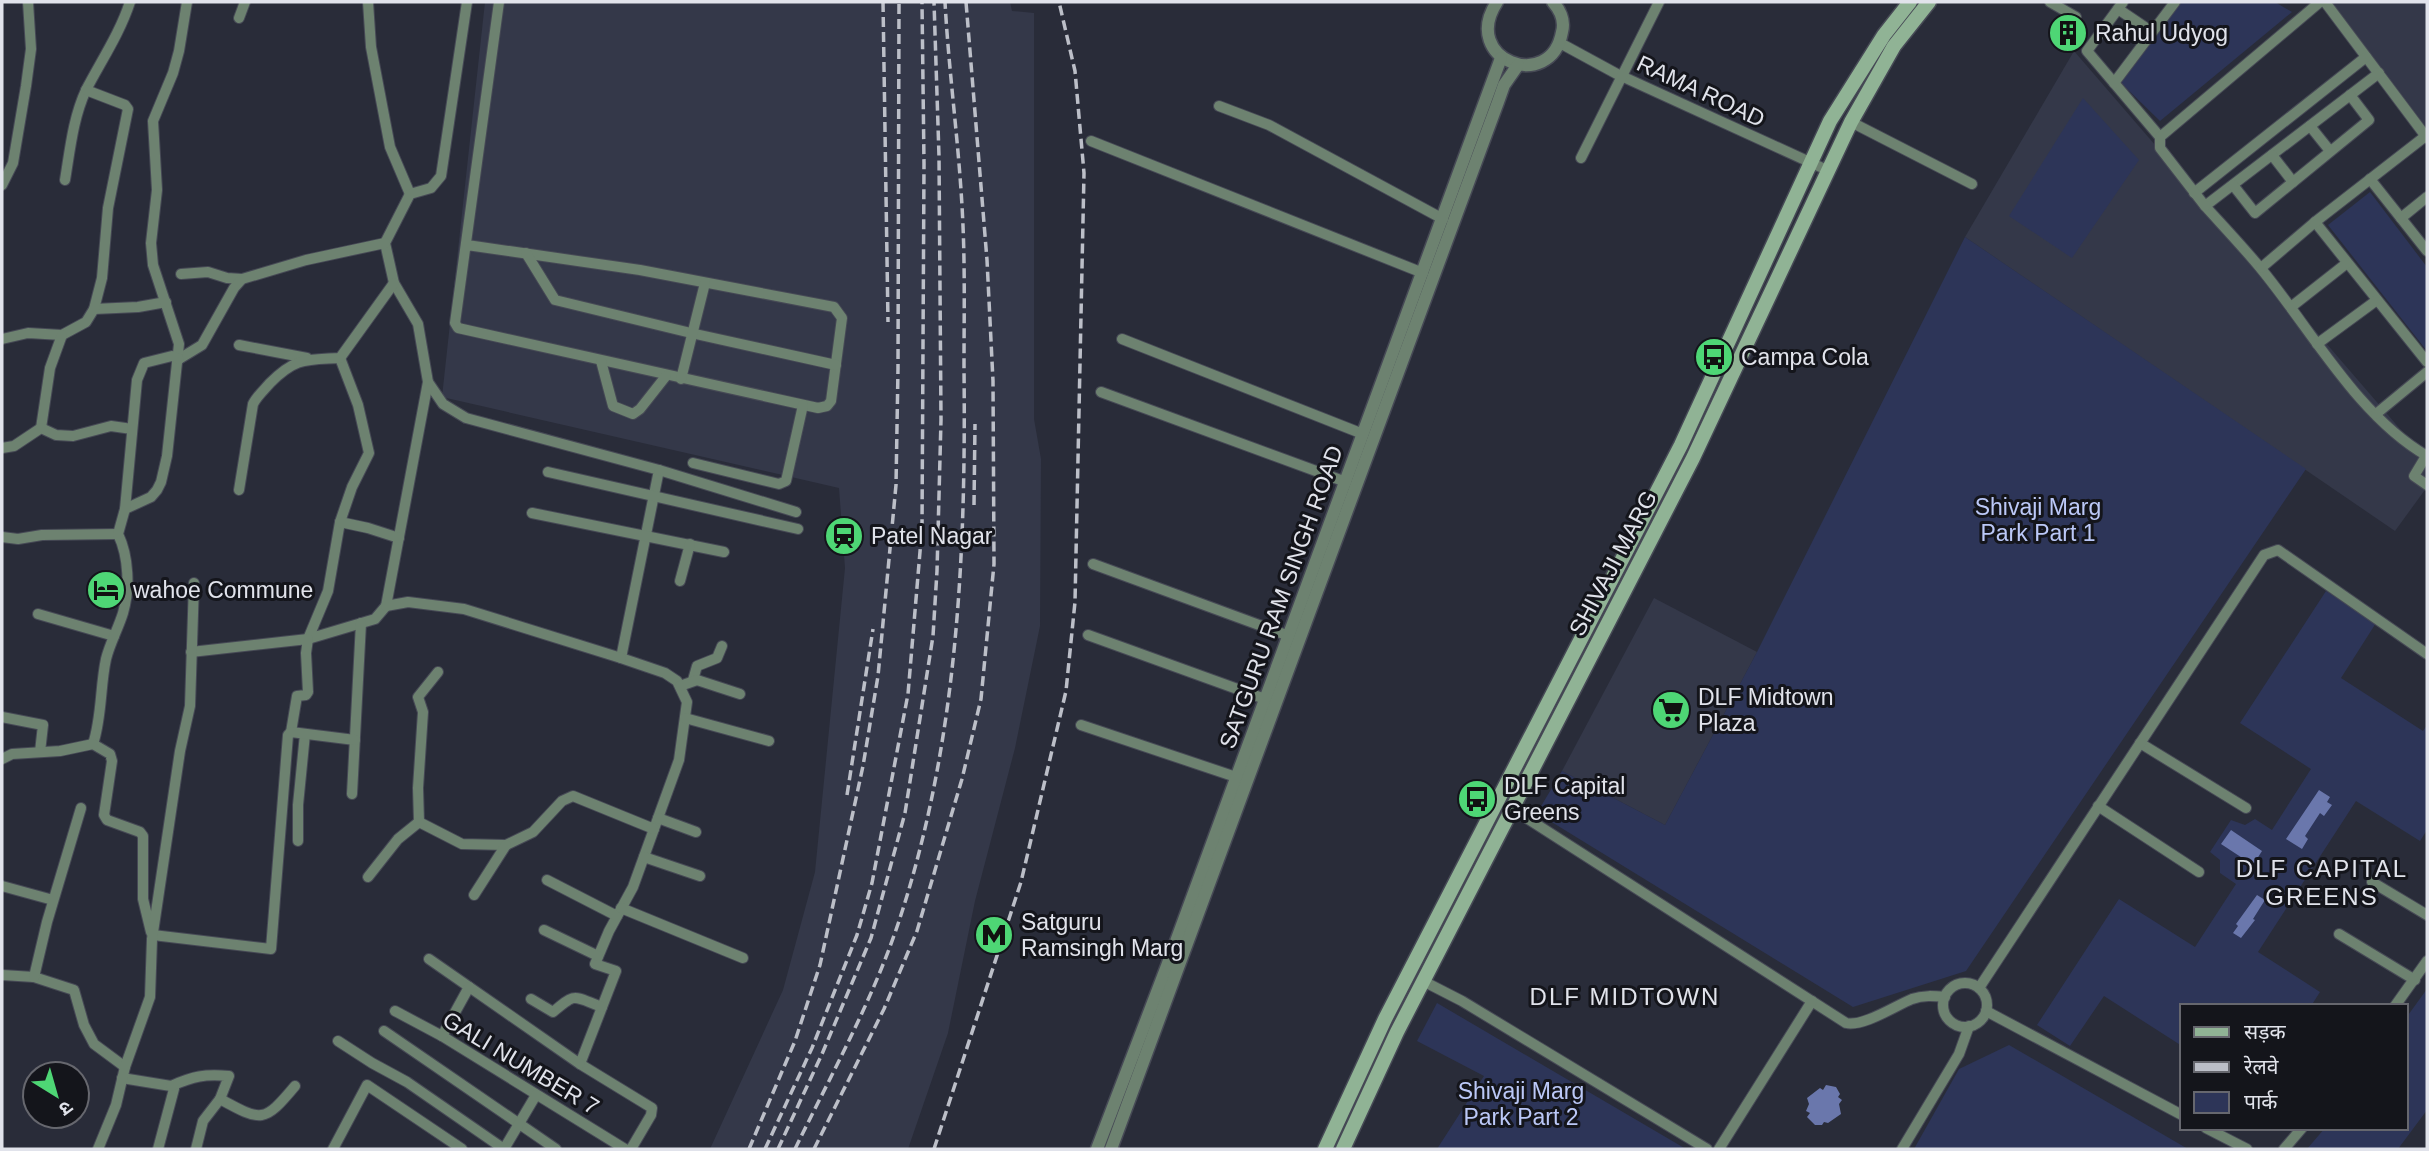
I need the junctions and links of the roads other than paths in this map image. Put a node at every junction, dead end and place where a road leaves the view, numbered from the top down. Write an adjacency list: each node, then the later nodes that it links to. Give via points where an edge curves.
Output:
1 (28, 2): 45 (street, via 31,49 26,86 13,163)
2 (130, 2): 27 (street)
3 (187, 2): 65 (street, via 176,62 153,121 157,190 151,243)
4 (245, 2): 18 (street)
5 (368, 2): 47 (street, via 371,47 390,147)
6 (467, 2): 47 (street, via 441,176 431,188)
7 (499, 2): 54 (street)
8 (1497, 2): 22 (street, via 1487,28 1490,44)
9 (1553, 2): 20 (street, via 1564,25)
10 (1659, 2): 25 (street)
11 (1910, 2): 38 (main road, SHIVAJI MARG, via 1830,121)
12 (1929, 2): 30 (main road, SHIVAJI MARG, via 1894,46)
13 (2050, 2): 17 (street)
14 (2175, 2): 19 (street)
15 (2323, 2): 21 (street); 33 (street)
16 (2120, 5): 19 (street); 26 (street, via 2087,51)
17 (2076, 17)
18 (239, 18)
19 (2152, 32): 26 (street)
20 (1560, 43): 23 (street, via 1544,60); 25 (street, RAMA ROAD)
21 (2366, 57): 24 (street); 46 (street)
22 (1502, 58): 23 (street); 51 (street, SATGURU RAM SINGH ROAD)
23 (1518, 65): 207 (street, SATGURU RAM SINGH ROAD, via 1501,93)
24 (2379, 73): 28 (street); 32 (street)
25 (1621, 76): 37 (street); 38 (street, RAMA ROAD)
26 (2114, 83): 33 (street)
27 (86, 90): 41 (street, via 73,127); 67 (street, via 128,109 108,208 103,278)
28 (2350, 95): 31 (street); 35 (street, via 2369,120)
29 (1219, 106): 51 (street, via 1269,125)
30 (1851, 121): 39 (main road, SHIVAJI MARG); 43 (street)
31 (2310, 125): 35 (street); 36 (street)
32 (2427, 136): 40 (street)
33 (2160, 137): 46 (street, via 2160,148)
34 (1091, 141): 59 (street)
35 (2330, 151): 42 (street)
36 (2272, 155): 42 (street); 44 (street)
37 (1581, 158)
38 (1811, 163): 39 (street, RAMA ROAD); 208 (main road, SHIVAJI MARG, via 1681,445 1385,1019)
39 (1827, 170): 144 (main road, SHIVAJI MARG, via 1693,458)
40 (2370, 179): 50 (street); 52 (street)
41 (65, 180)
42 (2293, 182): 44 (street, via 2255,213)
43 (1972, 184)
44 (2233, 184): 49 (street)
45 (2, 185)
46 (2194, 193): 49 (street)
47 (410, 194): 53 (street)
48 (2427, 197): 50 (street)
49 (2205, 206): 58 (street)
50 (2401, 218): 55 (street)
51 (1443, 219): 59 (street, SATGURU RAM SINGH ROAD)
52 (2315, 222): 57 (street); 58 (street)
53 (385, 243): 61 (street); 63 (street)
54 (467, 245): 56 (street); 77 (street, via 455,323 458,328)
55 (2427, 251)
56 (526, 253): 62 (street); 68 (street, via 555,300)
57 (2347, 263): 64 (street); 66 (street)
58 (2261, 268): 66 (street)
59 (1423, 273): 89 (street, SATGURU RAM SINGH ROAD)
60 (181, 274): 61 (street, via 208,272)
61 (242, 279): 75 (street, via 202,345)
62 (705, 282): 68 (street); 79 (street, via 834,307 842,318)
63 (394, 283): 74 (street); 83 (street, via 418,324)
64 (2377, 300): 72 (street); 78 (street)
65 (166, 302): 67 (street); 75 (street)
66 (2291, 307): 72 (street)
67 (94, 309): 69 (street, via 86,323)
68 (691, 333): 79 (street); 82 (street)
69 (62, 335): 70 (street, via 28,333); 87 (street, via 50,368)
70 (2, 339)
71 (1122, 339): 89 (street)
72 (2317, 344): 86 (street)
73 (239, 345): 76 (street)
74 (340, 358): 76 (street); 102 (street, via 369,453)
75 (179, 359): 88 (street, via 172,356 144,363 137,380); 99 (street, via 161,482 151,497)
76 (314, 360): 97 (street, via 291,365 255,400)
77 (601, 361): 81 (street); 81 (street, via 613,406 633,414)
78 (2427, 362)
79 (836, 365): 85 (street, via 827,406)
80 (2427, 372): 86 (street)
81 (666, 376): 82 (street)
82 (681, 379): 85 (street)
83 (428, 382): 93 (street, via 443,404 466,418); 107 (street)
84 (1101, 392): 95 (street)
85 (803, 405): 92 (street, via 786,481 779,484)
86 (2376, 414): 91 (street)
87 (41, 428): 88 (street, via 73,436 111,426); 90 (street, via 15,446)
88 (132, 429): 99 (street)
89 (1363, 434): 95 (street, SATGURU RAM SINGH ROAD)
90 (2, 448)
91 (2427, 456): 96 (street, via 2414,476)
92 (693, 463)
93 (659, 470): 98 (street); 100 (street)
94 (548, 472): 98 (street)
95 (1346, 481): 118 (street, SATGURU RAM SINGH ROAD)
96 (2427, 485)
97 (239, 490)
98 (654, 495): 103 (street); 105 (street)
99 (125, 509): 104 (street)
100 (796, 512)
101 (532, 513): 105 (street)
102 (340, 522): 107 (street); 119 (street, via 328,591)
103 (798, 529)
104 (118, 534): 106 (street); 117 (street, via 128,582)
105 (645, 536): 108 (street); 123 (street)
106 (2, 537)
107 (399, 538): 113 (street)
108 (691, 544): 109 (street); 111 (street)
109 (724, 552)
110 (1093, 564): 118 (street)
111 (680, 581)
112 (194, 583): 121 (street)
113 (386, 606): 115 (street, via 375,619); 123 (street, via 408,602 464,610)
114 (38, 614): 117 (street)
115 (361, 623): 119 (street); 134 (street)
116 (1088, 635): 128 (street)
117 (114, 636): 137 (street, via 106,658)
118 (1289, 636): 128 (street, SATGURU RAM SINGH ROAD)
119 (308, 639): 121 (street); 132 (street, via 308,692 297,696)
120 (722, 646): 125 (street, via 717,658 697,666)
121 (191, 652): 165 (street, via 190,706)
122 (2427, 654): 136 (street, via 2290,557 2270,551)
123 (621, 658): 126 (street, via 665,673)
124 (438, 672): 147 (street, via 418,697 423,712)
125 (693, 680): 126 (street); 127 (street)
126 (680, 686): 130 (street, via 687,702)
127 (740, 694)
128 (1265, 699): 140 (street, SATGURU RAM SINGH ROAD)
129 (2, 717): 138 (street, via 43,725)
130 (685, 718): 135 (street); 146 (street, via 679,760)
131 (1082, 725): 140 (street)
132 (291, 732): 133 (street); 165 (street, via 271,949)
133 (305, 734): 134 (street); 150 (street)
134 (355, 740): 141 (street)
135 (769, 741)
136 (2140, 743): 142 (street); 145 (street)
137 (93, 744): 138 (street); 165 (street, via 112,758 105,818 143,836 143,900)
138 (40, 752): 139 (street)
139 (2, 759)
140 (1236, 777): 206 (street, SATGURU RAM SINGH ROAD)
141 (352, 794)
142 (2098, 806): 153 (street); 175 (street)
143 (81, 808): 160 (street)
144 (1511, 808): 173 (main road, SHIVAJI MARG); 178 (street)
145 (2246, 808)
146 (658, 818): 148 (street); 149 (street)
147 (419, 822): 151 (street, via 462,844); 155 (street, via 398,839)
148 (654, 829): 151 (street, via 573,796 562,800 533,832); 152 (street)
149 (696, 832)
150 (298, 841)
151 (506, 845): 159 (street)
152 (644, 857): 154 (street); 161 (street)
153 (2199, 872)
154 (700, 876)
155 (368, 877)
156 (547, 880): 161 (street)
157 (2372, 882): 162 (street)
158 (2, 886): 160 (street)
159 (474, 895)
160 (53, 900): 171 (street)
161 (619, 912): 166 (street); 167 (street)
162 (2427, 915)
163 (544, 930): 166 (street)
164 (2340, 934): 172 (street)
165 (153, 937): 188 (street, via 145,1016)
166 (598, 956): 180 (street, via 595,964 616,971)
167 (743, 958)
168 (429, 959): 174 (street)
169 (2427, 961): 172 (street)
170 (2, 975): 171 (street)
171 (34, 977): 188 (street, via 75,990 94,1044)
172 (2415, 980): 179 (street)
173 (1423, 981): 209 (main road, SHIVAJI MARG); 210 (street)
174 (469, 987): 185 (street); 187 (street)
175 (1979, 988): 176 (street, via 1960,984); 182 (street)
176 (1945, 997): 178 (street, via 1914,999 1853,1024); 183 (street, via 1947,1016 1956,1025)
177 (531, 999): 180 (street, via 553,1012 574,997)
178 (1812, 1001): 211 (street)
179 (2397, 1004)
180 (602, 1007): 187 (street)
181 (395, 1011): 185 (street, GALI NUMBER 7)
182 (1986, 1011): 183 (street, via 1980,1021); 193 (street)
183 (1969, 1026): 212 (street, via 1959,1054)
184 (384, 1031): 194 (street)
185 (442, 1036): 191 (street, GALI NUMBER 7)
186 (338, 1041): 202 (street)
187 (580, 1064): 205 (street, via 650,1105 651,1115)
188 (124, 1072): 189 (street); 197 (street)
189 (172, 1086): 192 (street, via 206,1074 229,1076); 198 (street)
190 (295, 1086): 192 (street, via 276,1109 258,1116)
191 (536, 1095): 194 (street); 204 (street, GALI NUMBER 7)
192 (220, 1100): 199 (street, via 204,1121)
193 (2180, 1114)
194 (519, 1124): 202 (street); 203 (street)
195 (2210, 1130): 213 (street)
196 (2300, 1130): 214 (street)
197 (98, 1149)
198 (158, 1149)
199 (197, 1149)
200 (333, 1149): 201 (street, via 367,1085)
201 (462, 1149)
202 (504, 1149)
203 (556, 1149)
204 (625, 1149)
205 (631, 1149)
206 (1097, 1149)
207 (1111, 1149)
208 (1325, 1149)
209 (1343, 1149)
210 (1707, 1149)
211 (1719, 1149)
212 (1902, 1149)
213 (2247, 1149)
214 (2284, 1149)

